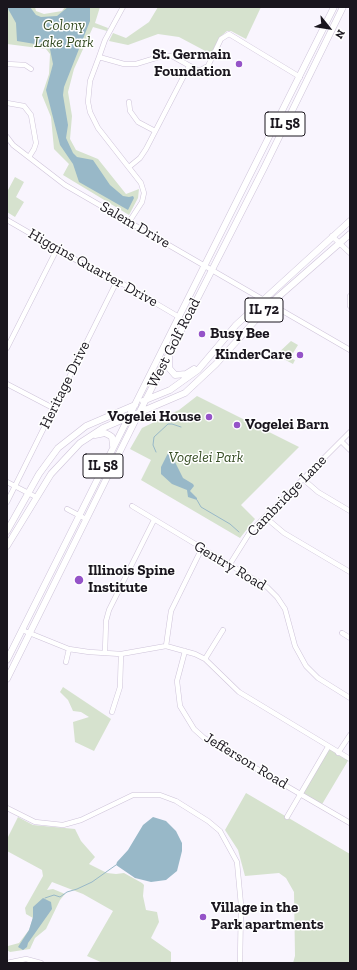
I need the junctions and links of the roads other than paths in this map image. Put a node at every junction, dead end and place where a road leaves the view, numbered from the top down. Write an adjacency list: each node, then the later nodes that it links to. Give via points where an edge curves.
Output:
1 (123, 7): 4 (street)
2 (334, 7): 8 (main road, West Golf Road / IL 58)
3 (343, 7): 27 (main road, West Golf Road / IL 58)
4 (99, 57): 6 (street, via 124,64 136,64 172,56); 11 (street, via 90,81 88,102)
5 (7, 64): 7 (street, via 25,65)
6 (189, 66): 8 (street, via 199,71 208,66 221,39 229,34); 12 (street)
7 (31, 69)
8 (300, 77): 26 (main road, West Golf Road / IL 58)
9 (129, 102): 12 (street, via 130,111 138,122)
10 (7, 103): 15 (street, via 24,106 31,115 36,143)
11 (98, 129): 13 (street); 16 (street)
12 (155, 131): 16 (street, via 140,158)
13 (93, 132)
14 (7, 137): 15 (street, Salem Drive)
15 (29, 157): 19 (street, Salem Drive, via 65,185)
16 (129, 167): 19 (street, via 141,183 144,193 142,202)
17 (7, 220): 23 (street, Higgins Quarter Drive)
18 (350, 220): 21 (main road, IL 72)
19 (129, 222): 26 (street, Salem Drive)
20 (350, 234): 22 (main road, IL 72)
21 (332, 236): 22 (street); 30 (main road, IL 72)
22 (340, 243): 24 (street); 25 (street); 31 (main road, IL 72)
23 (57, 248): 28 (street, Higgins Quarter Drive); 34 (street)
24 (350, 248)
25 (350, 253)
26 (204, 266): 27 (street, Salem Drive); 33 (main road, West Golf Road / IL 58)
27 (211, 270): 30 (street, Salem Drive); 36 (main road, West Golf Road / IL 58)
28 (116, 283): 33 (street, Higgins Quarter Drive, via 123,284); 41 (street, Heritage Drive)
29 (350, 296): 32 (street)
30 (262, 299): 31 (street, Salem Drive); 37 (main road, IL 72)
31 (270, 304): 35 (street, Salem Drive); 42 (main road, IL 72, via 216,364 185,393)
32 (349, 305)
33 (179, 317): 40 (main road, West Golf Road / IL 58)
34 (7, 348)
35 (350, 350)
36 (170, 352): 37 (main road, via 169,368 178,375 186,374); 39 (main road, West Golf Road / IL 58)
37 (206, 360): 39 (main road, IL 72, via 198,370 178,385)
38 (7, 384): 41 (street)
39 (145, 401): 40 (main road, IL 72); 42 (main road, West Golf Road / IL 58)
40 (133, 406): 43 (main road, West Golf Road / IL 58); 52 (main road, IL 72, via 86,426 58,448)
41 (53, 408): 51 (street, Heritage Drive)
42 (138, 415): 43 (main road, IL 72); 60 (main road, West Golf Road / IL 58)
43 (128, 418): 45 (main road, IL 72); 47 (main road, West Golf Road / IL 58)
44 (350, 432): 46 (street, Cambridge Lane)
45 (88, 437): 47 (main road, via 105,434 112,437); 53 (main road, IL 72, via 65,457)
46 (341, 442): 48 (street); 49 (street, Cambridge Lane)
47 (113, 446): 58 (main road, West Golf Road / IL 58)
48 (350, 450)
49 (304, 479): 57 (street, via 318,492); 59 (street, Cambridge Lane)
50 (7, 482): 51 (street)
51 (15, 486): 52 (street); 54 (street, Heritage Drive)
52 (28, 493): 53 (street); 62 (main road, IL 72)
53 (36, 497): 63 (main road, IL 72)
54 (7, 502)
55 (132, 506): 61 (street, Gentry Road)
56 (67, 509): 58 (street)
57 (350, 511)
58 (79, 515): 60 (street); 67 (main road, West Golf Road / IL 58)
59 (265, 517): 65 (street, Cambridge Lane, via 247,536); 66 (street, via 284,533)
60 (86, 519): 69 (main road, West Golf Road / IL 58)
61 (154, 520): 64 (street, Gentry Road); 75 (street, via 109,610 106,620)
62 (7, 531)
63 (7, 546)
64 (202, 548): 65 (street, Gentry Road); 72 (street, via 171,611)
65 (230, 564): 81 (street, Gentry Road, via 267,587 277,597 287,614 295,646 306,666 318,678)
66 (350, 572)
67 (22, 630): 69 (street); 78 (main road, West Golf Road / IL 58)
68 (223, 630): 77 (street)
69 (30, 633): 73 (street); 80 (main road, West Golf Road / IL 58)
70 (342, 633): 71 (street)
71 (350, 638)
72 (166, 646): 74 (street); 76 (street)
73 (69, 649): 75 (street); 79 (street)
74 (185, 651): 77 (street); 87 (street, Jefferson Road, via 177,681 180,706 191,725 204,738)
75 (105, 653): 76 (street)
76 (121, 654): 82 (street, via 120,687)
77 (205, 659): 84 (street, via 239,692)
78 (7, 660)
79 (66, 662)
80 (7, 679)
81 (350, 698)
82 (112, 712)
83 (350, 735): 85 (street)
84 (328, 747): 85 (street); 87 (street)
85 (338, 753): 86 (street)
86 (350, 759)
87 (301, 794): 89 (street); 90 (street, Jefferson Road)
88 (8, 808): 93 (street, via 35,822 63,825 82,820 133,795 153,794 176,801 208,821 220,831 237,862 241,905)
89 (287, 817)
90 (350, 823)
91 (7, 963): 92 (street, via 26,959)
92 (41, 963)
93 (240, 963)

